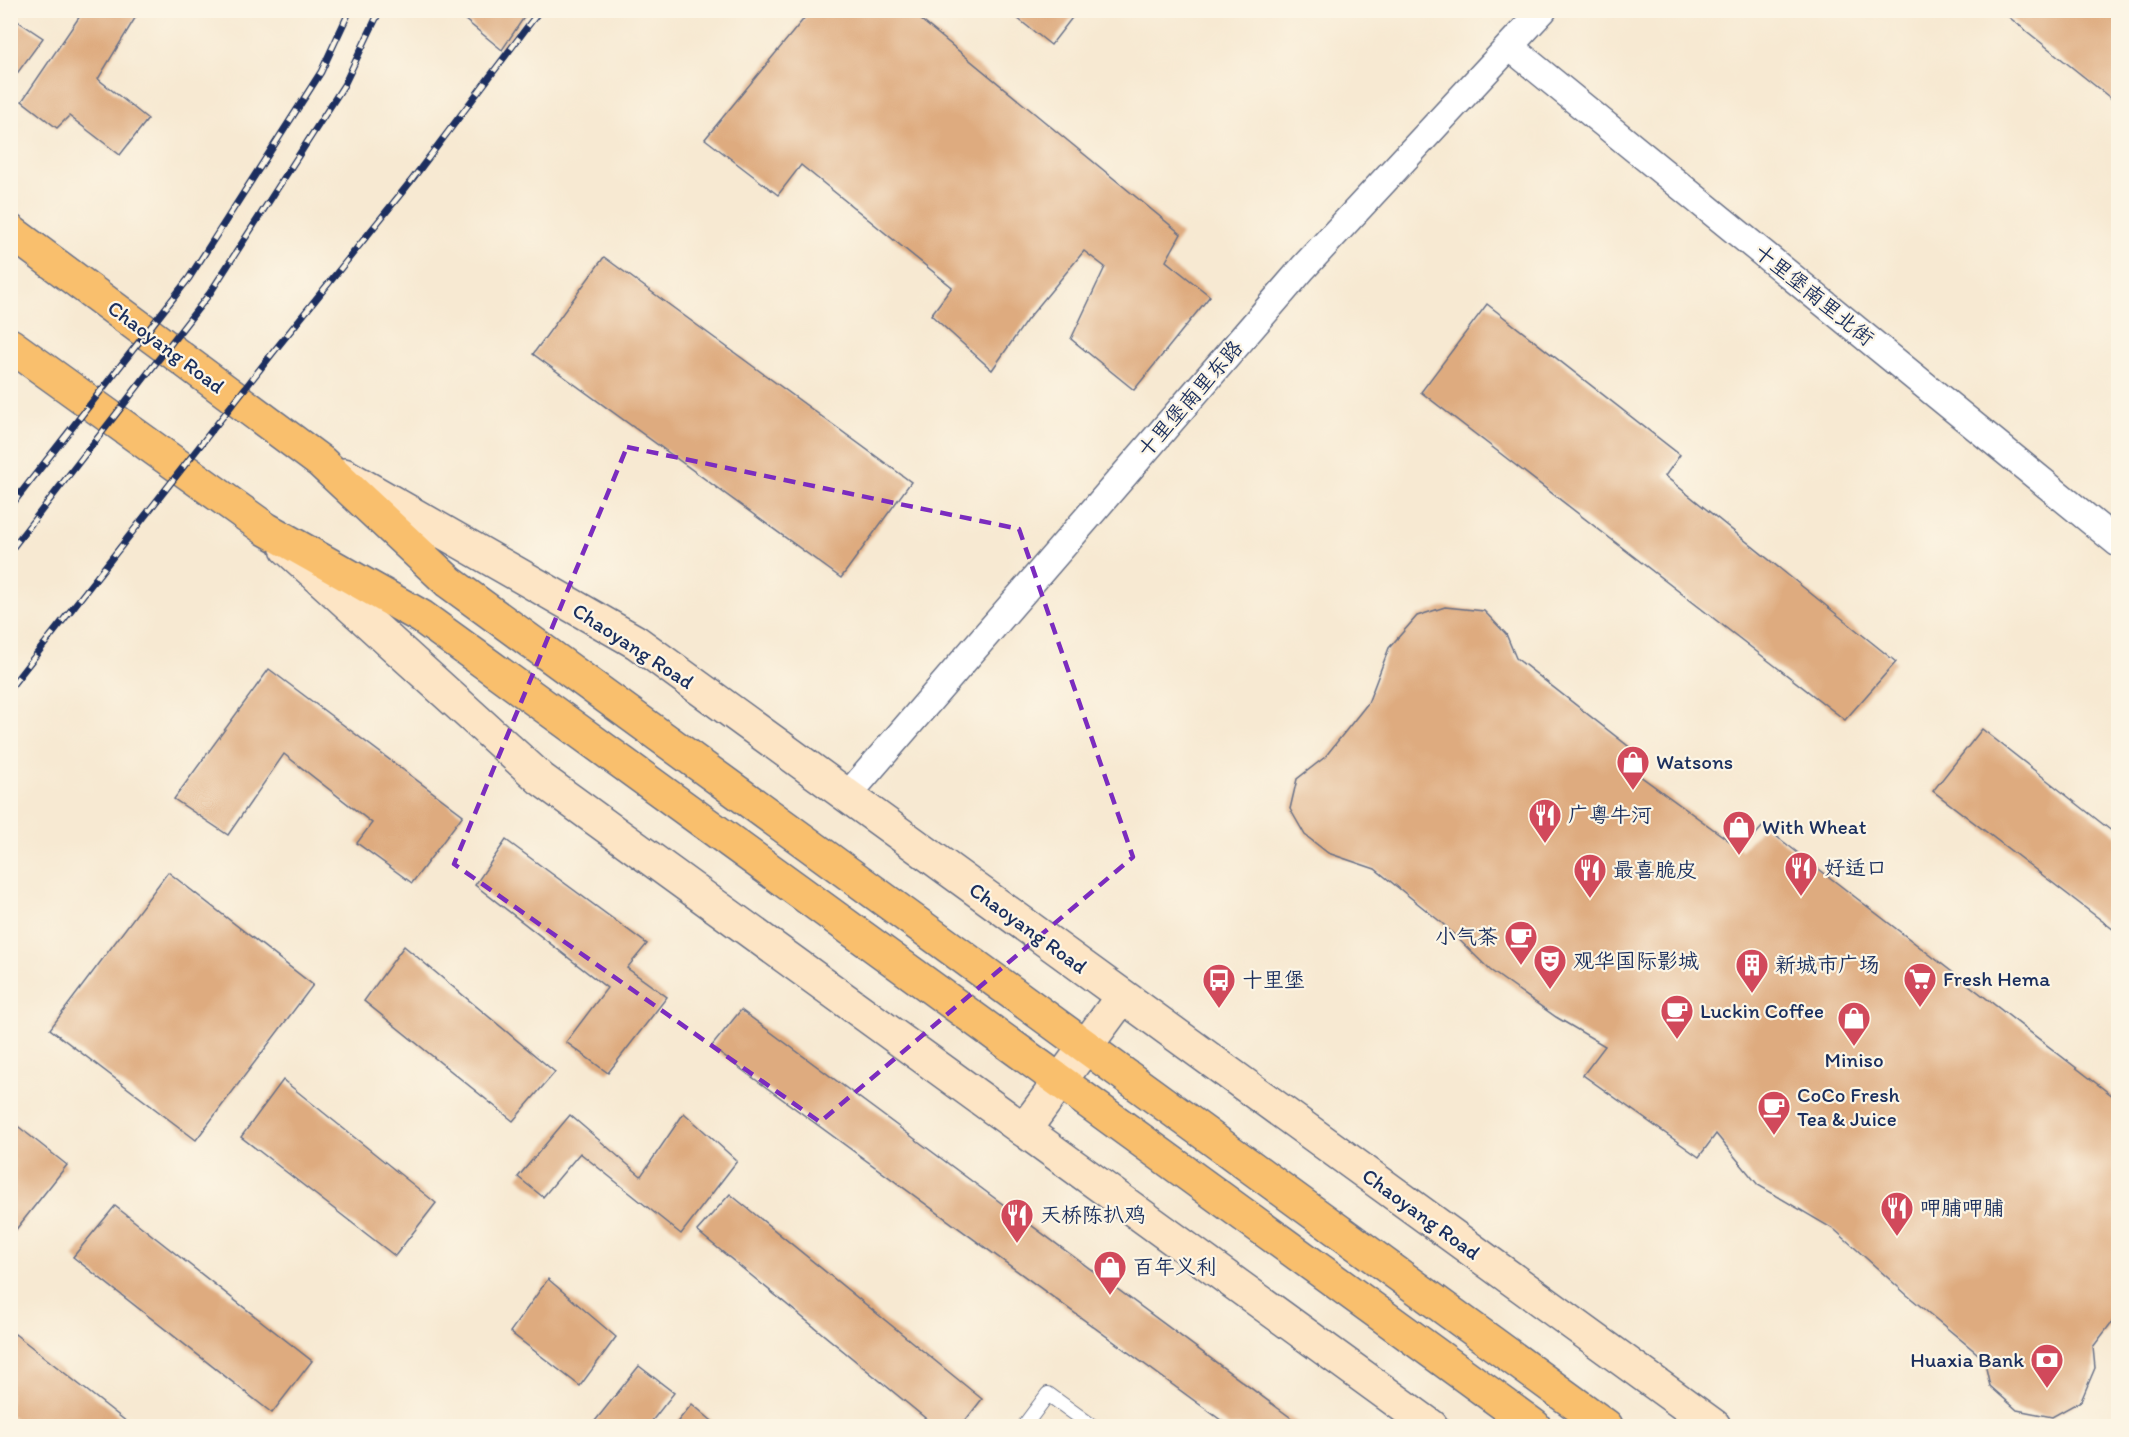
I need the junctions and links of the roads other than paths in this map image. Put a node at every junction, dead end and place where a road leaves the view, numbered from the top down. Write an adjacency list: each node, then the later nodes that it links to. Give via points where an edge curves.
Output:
1 (1543, 10): 2 (street, 十里堡南里东路)
2 (1510, 47): 7 (street, 十里堡南里北街); 8 (street, 十里堡南里东路, via 1303,267)
3 (10, 231): 5 (highway, Chaoyang Road)
4 (10, 345): 6 (highway)
5 (321, 462): 8 (street, Chaoyang Road, via 636,642); 10 (highway, Chaoyang Road, via 449,582)
6 (266, 529): 11 (highway, via 422,617); 12 (street, via 541,779)
7 (2118, 543)
8 (847, 796): 9 (street, Chaoyang Road)
9 (1122, 997): 10 (street); 18 (street, Chaoyang Road)
10 (1086, 1045): 11 (street); 17 (highway, Chaoyang Road)
11 (1060, 1081): 12 (street); 16 (highway)
12 (1024, 1130): 15 (street)
13 (1024, 1426): 14 (lane, via 1048,1394)
14 (1092, 1426)
15 (1431, 1426)
16 (1534, 1426)
17 (1606, 1426)
18 (1714, 1426)

